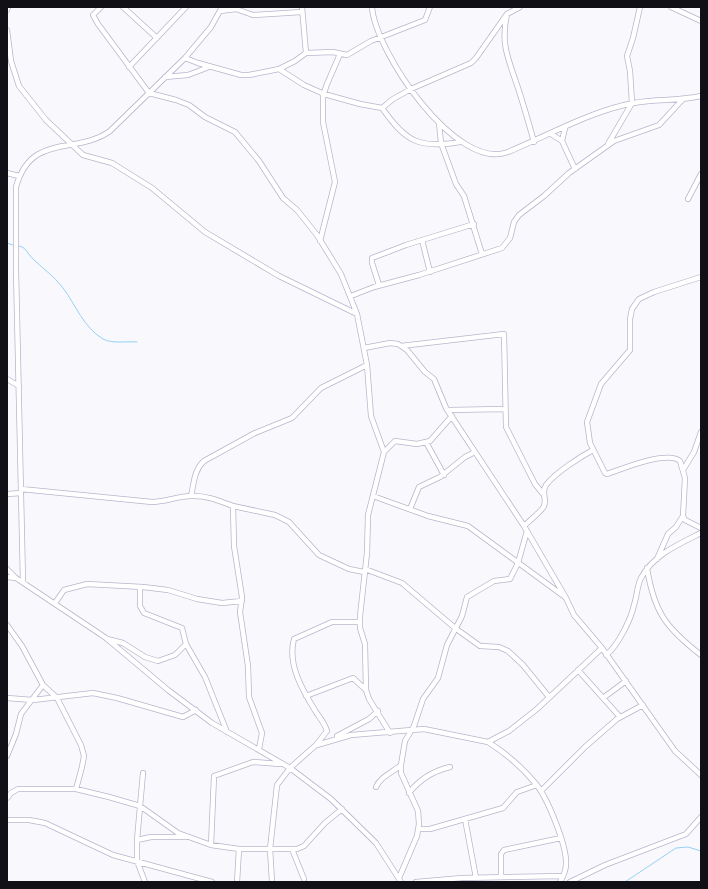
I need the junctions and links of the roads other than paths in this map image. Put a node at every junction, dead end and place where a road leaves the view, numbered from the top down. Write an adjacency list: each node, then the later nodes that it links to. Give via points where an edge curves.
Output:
1 (101, 7): 20 (street, via 93,15)
2 (123, 7): 14 (street)
3 (186, 7): 14 (street)
4 (372, 7): 15 (street)
5 (430, 7): 15 (street, via 425,20)
6 (520, 7): 11 (street)
7 (640, 7): 28 (street, via 626,56 630,71)
8 (671, 7): 12 (street)
9 (221, 9): 10 (street, via 236,9 252,15); 18 (street, via 211,27)
10 (302, 10): 16 (street)
11 (507, 14): 23 (street, via 470,63); 35 (street, via 506,57)
12 (701, 21)
13 (7, 30): 37 (street, via 17,82 46,120)
14 (157, 38): 20 (street)
15 (379, 38): 17 (street, via 350,54); 23 (street)
16 (306, 53): 17 (street); 21 (street)
17 (340, 54): 25 (street)
18 (185, 58): 19 (street); 22 (street)
19 (211, 66): 21 (street, via 241,75); 22 (street, via 188,75)
20 (129, 67): 24 (street)
21 (279, 69): 25 (street)
22 (165, 77): 24 (street)
23 (411, 89): 29 (street); 30 (street)
24 (149, 93): 37 (street, via 105,134); 46 (street, via 188,105 235,132 259,161 283,198 297,210)
25 (324, 94): 29 (street); 46 (street, via 322,122 334,182)
26 (701, 96): 27 (street)
27 (683, 99): 28 (street); 38 (street, via 659,125 620,138)
28 (632, 103): 31 (street); 38 (street)
29 (382, 108): 36 (street, via 398,129 416,142)
30 (439, 123): 34 (street); 36 (street)
31 (566, 128): 32 (street); 33 (street)
32 (551, 134): 33 (street); 35 (street)
33 (562, 141): 39 (street)
34 (460, 142): 35 (street, via 494,155 501,155); 36 (street)
35 (534, 142)
36 (441, 143): 44 (street)
37 (72, 144): 42 (street, via 38,154); 52 (street, via 83,155 112,163 152,188 205,232 279,276)
38 (607, 146): 39 (street)
39 (575, 169): 47 (street, via 519,215 507,244)
40 (7, 173): 42 (street)
41 (701, 174): 43 (street)
42 (19, 176): 57 (street, via 16,187)
43 (688, 199)
44 (474, 224): 45 (street); 47 (street)
45 (422, 240): 48 (street); 50 (street, via 372,258)
46 (320, 241): 51 (street, via 341,274)
47 (482, 254): 48 (street)
48 (430, 272): 50 (street)
49 (701, 278): 63 (street, via 654,292 636,302 630,314 630,350 601,384 587,418 586,426)
50 (379, 285): 51 (street)
51 (351, 296): 52 (street)
52 (357, 314): 54 (street)
53 (401, 346): 54 (street, via 390,343); 58 (street, via 504,334); 59 (street, via 434,379)
54 (364, 348): 55 (street)
55 (367, 365): 64 (street, via 371,416); 71 (street, via 321,388 292,418 255,433 204,461 195,475)
56 (7, 379): 57 (street)
57 (19, 386): 68 (street)
58 (505, 409): 59 (street); 70 (street, via 508,432 535,484)
59 (448, 410): 60 (street)
60 (452, 416): 62 (street); 65 (street)
61 (701, 432): 66 (street, via 694,452)
62 (426, 442): 64 (street, via 417,444 395,441); 67 (street)
63 (593, 450): 66 (street, via 607,474 660,458 678,459); 70 (street, via 573,461 546,484)
64 (384, 452): 72 (street)
65 (475, 452): 67 (street); 76 (street)
66 (683, 470): 75 (street)
67 (444, 475): 74 (street, via 419,487)
68 (21, 491): 69 (street); 71 (street, via 152,502); 87 (street)
69 (7, 494)
70 (544, 495): 76 (street, via 544,508)
71 (191, 496): 73 (street, via 207,496)
72 (373, 496): 74 (street); 84 (street, via 368,519)
73 (233, 506): 84 (street, via 275,515 288,522 319,556 349,569); 90 (street, via 234,546)
74 (410, 509): 81 (street, via 468,526 507,553)
75 (683, 516): 77 (street, via 685,520); 80 (street, via 668,534)
76 (524, 526): 78 (street)
77 (701, 528)
78 (527, 531): 81 (street); 89 (street)
79 (701, 533): 80 (street, via 675,546)
80 (656, 560): 82 (street)
81 (518, 564): 89 (street); 94 (street, via 509,580 494,581 470,594)
82 (647, 568): 98 (street, via 639,581 629,620 614,649); 99 (street, via 651,591 659,611 682,639)
83 (7, 569): 86 (street)
84 (364, 571): 92 (street); 94 (street, via 402,583)
85 (7, 577): 86 (street)
86 (16, 578): 87 (street)
87 (23, 582): 91 (street)
88 (140, 587): 90 (street, via 168,590 222,603); 91 (street, via 84,584 64,590); 96 (street, via 141,610 182,628)
89 (566, 598): 97 (street, via 574,615)
90 (242, 601): 120 (street, via 240,612 248,666 249,697 262,733)
91 (54, 603): 95 (street)
92 (360, 622): 103 (street, via 365,644); 104 (street, via 332,622 294,640 293,661)
93 (7, 625): 102 (street, via 22,646)
94 (455, 628): 105 (street, via 480,646 499,647 508,651); 114 (street, via 447,645 438,678 423,699)
95 (106, 638): 96 (street, via 124,642 145,657 158,661 175,655); 111 (street)
96 (186, 644): 115 (street, via 205,677)
97 (602, 648): 98 (street); 100 (street)
98 (606, 655): 101 (street)
99 (701, 655)
100 (578, 670): 105 (street); 108 (street)
101 (626, 681): 108 (street); 110 (street)
102 (43, 685): 107 (street); 109 (street)
103 (366, 690): 104 (street, via 353,678); 112 (street)
104 (306, 696): 119 (street, via 326,728 325,735)
105 (549, 697): 118 (street, via 513,728)
106 (7, 698): 109 (street)
107 (57, 698): 109 (street); 111 (street, via 93,693 183,717); 130 (street, via 82,745 84,756)
108 (604, 698): 113 (street)
109 (33, 700): 121 (street, via 21,714)
110 (643, 706): 113 (street); 127 (street, via 676,750)
111 (196, 710): 115 (street)
112 (378, 711): 116 (street); 117 (street, via 367,721)
113 (620, 717): 131 (street, via 585,747)
114 (412, 730): 116 (street); 118 (street, via 429,730); 123 (street, via 405,741)
115 (227, 732): 120 (street)
116 (390, 733): 117 (street)
117 (331, 739): 119 (street)
118 (488, 742): 128 (street, via 500,748)
119 (316, 745): 125 (street)
120 (258, 750): 122 (street)
121 (7, 756)
122 (282, 764): 125 (street); 143 (street, via 253,762 214,776)
123 (401, 765): 129 (street, via 383,777); 132 (street, via 402,776)
124 (450, 767): 132 (street, via 426,777 414,785)
125 (290, 768): 135 (street); 145 (street, via 275,789)
126 (142, 773): 134 (street)
127 (701, 775)
128 (537, 785): 131 (street); 137 (street, via 517,792 503,808)
129 (376, 787)
130 (76, 789): 133 (street, via 18,789); 134 (street)
131 (541, 791): 141 (street)
132 (409, 793): 139 (street, via 418,811)
133 (7, 798)
134 (140, 806): 140 (street, via 178,833); 142 (street)
135 (342, 809): 146 (street, via 304,846); 152 (street, via 376,843)
136 (701, 817): 160 (street, via 686,834 605,865)
137 (465, 819): 139 (street, via 430,829); 150 (street)
138 (7, 820): 147 (street, via 45,823 113,855)
139 (419, 829): 152 (street)
140 (188, 837): 142 (street, via 151,837); 143 (street)
141 (561, 838): 148 (street, via 566,862); 149 (street, via 504,850 501,854)
142 (137, 840): 147 (street)
143 (211, 845): 144 (street)
144 (240, 849): 145 (street); 156 (street)
145 (270, 849): 146 (street); 157 (street)
146 (292, 849): 151 (street)
147 (137, 861): 154 (street); 155 (street)
148 (563, 876): 149 (street); 159 (street)
149 (501, 877): 150 (street)
150 (476, 878): 153 (street)
151 (304, 879)
152 (400, 880)
153 (462, 880): 158 (street)
154 (145, 882)
155 (212, 882)
156 (237, 882)
157 (272, 882)
158 (416, 882)
159 (560, 882)
160 (570, 882)

